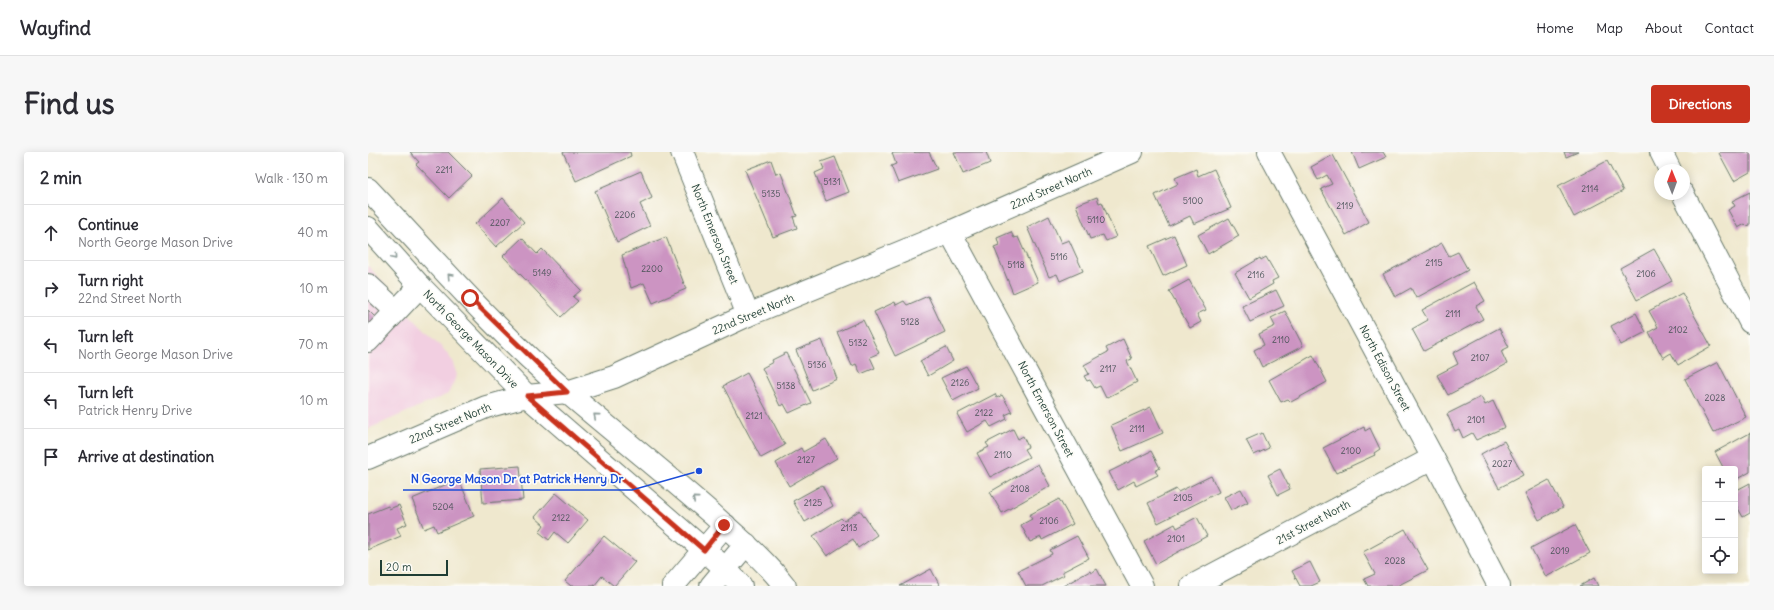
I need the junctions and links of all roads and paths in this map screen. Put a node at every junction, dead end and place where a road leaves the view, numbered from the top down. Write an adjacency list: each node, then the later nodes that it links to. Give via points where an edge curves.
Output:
1 (682, 152): 14 (street, North Emerson Street)
2 (1132, 152): 9 (street, 22nd Street North)
3 (1269, 152): 20 (street, North Edison Street)
4 (1661, 152): 5 (street)
5 (1667, 164)
6 (368, 189): 17 (street, one-way to 6, via 470,298)
7 (1686, 200): 15 (street)
8 (368, 228): 11 (street, North George Mason Drive, one-way to 11)
9 (950, 232): 14 (street, 22nd Street North); 29 (street, North Emerson Street)
10 (368, 285): 13 (street)
11 (420, 286): 13 (street); 18 (street, North George Mason Drive)
12 (368, 299): 13 (street)
13 (392, 315): 16 (street)
14 (748, 315): 17 (street, 22nd Street North, via 614,377)
15 (1750, 322)
16 (368, 341)
17 (567, 392): 18 (street, 22nd Street North); 21 (street, one-way to 17)
18 (527, 396): 19 (street, 22nd Street North, via 486,407); 23 (street, North George Mason Drive)
19 (368, 458)
20 (1433, 458): 30 (street, 21st Street North); 31 (street, North Edison Street)
21 (724, 525): 22 (street); 23 (street)
22 (746, 544): 24 (street); 28 (street)
23 (704, 550): 24 (street, North George Mason Drive); 25 (street)
24 (726, 569): 26 (street); 27 (street, North George Mason Drive)
25 (673, 586)
26 (711, 586)
27 (742, 586)
28 (785, 586)
29 (1142, 586)
30 (1192, 586)
31 (1499, 586)

